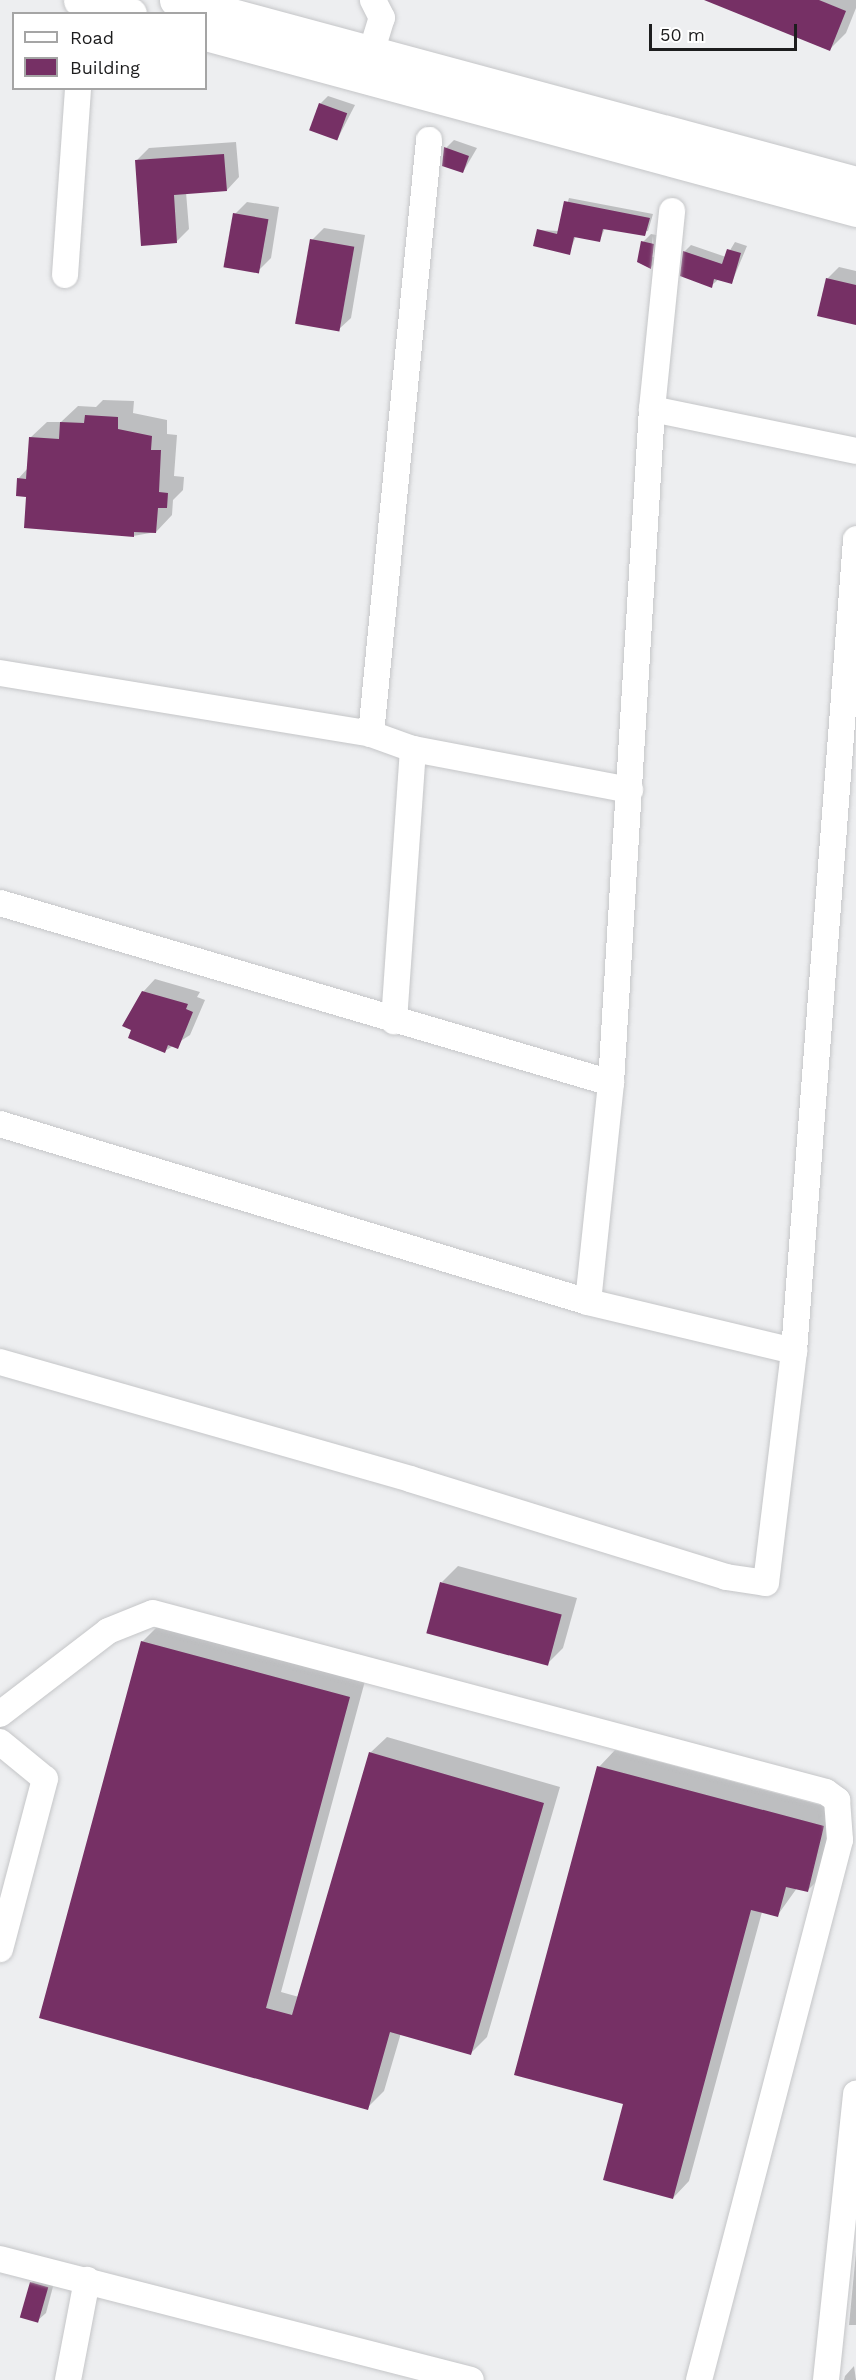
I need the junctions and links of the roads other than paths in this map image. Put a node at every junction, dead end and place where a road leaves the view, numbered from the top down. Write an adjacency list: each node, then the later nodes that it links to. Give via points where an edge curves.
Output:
1 (176, 0): 6 (main road)
2 (373, 0): 6 (street, via 382,18)
3 (82, 5): 4 (main road)
4 (119, 12)
5 (207, 34): 10 (main road)
6 (371, 53): 9 (main road)
7 (78, 90): 12 (street)
8 (429, 140): 17 (street)
9 (856, 183)
10 (856, 210)
11 (672, 211): 13 (street)
12 (65, 274)
13 (652, 409): 14 (street); 19 (street)
14 (856, 451)
15 (856, 539): 25 (street)
16 (0, 673): 17 (street)
17 (371, 734): 18 (street)
18 (413, 749): 19 (street); 21 (street)
19 (630, 790): 22 (street)
20 (0, 903): 21 (street)
21 (394, 1021): 22 (street)
22 (611, 1083): 24 (street)
23 (0, 1124): 24 (street)
24 (588, 1302): 25 (street)
25 (794, 1351): 26 (street, via 766,1582 726,1577 410,1479)
26 (0, 1362)
27 (0, 1714): 35 (street, via 108,1631 153,1613 826,1792 837,1800 840,1840)
28 (0, 1743): 29 (street, via 45,1779)
29 (0, 1948)
30 (856, 2104): 36 (street)
31 (0, 2259): 32 (street)
32 (87, 2280): 33 (street); 34 (street)
33 (68, 2380)
34 (471, 2380)
35 (699, 2380)
36 (826, 2380)

